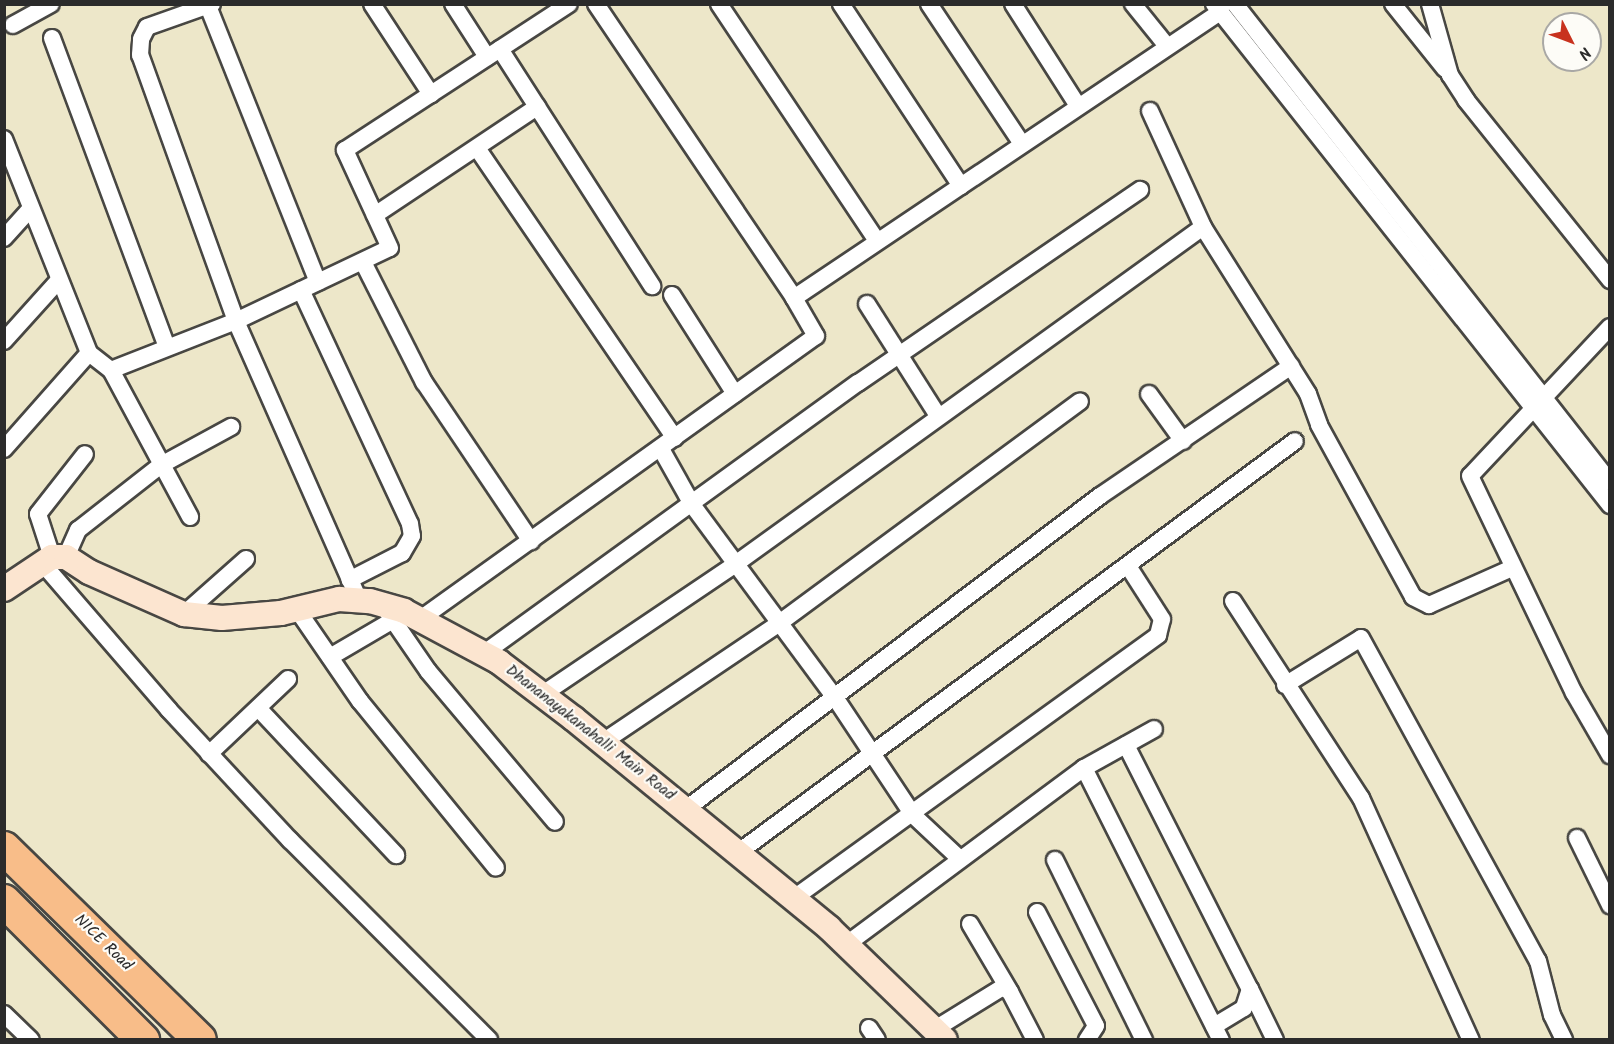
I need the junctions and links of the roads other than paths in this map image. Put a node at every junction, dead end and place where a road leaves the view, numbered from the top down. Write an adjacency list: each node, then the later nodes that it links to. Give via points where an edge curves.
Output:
1 (372, 4): 21 (street)
2 (453, 4): 19 (street)
3 (568, 4): 15 (street)
4 (597, 4): 42 (street)
5 (719, 4): 34 (street)
6 (841, 4): 28 (street)
7 (929, 4): 26 (street)
8 (1012, 4): 22 (street)
9 (1132, 4): 18 (street)
10 (1393, 4): 20 (street)
11 (1430, 4): 20 (street)
12 (50, 5): 16 (street)
13 (210, 5): 38 (street); 44 (street, via 147,27 140,55)
14 (1223, 6): 18 (street); 55 (street)
15 (547, 10): 19 (street)
16 (13, 25)
17 (52, 38): 47 (street)
18 (1167, 46): 22 (street)
19 (493, 53): 21 (street); 23 (street)
20 (1450, 75): 36 (street, via 1495,138)
21 (430, 94): 31 (street, via 345,150)
22 (1078, 106): 26 (street)
23 (537, 107): 27 (street); 39 (street)
24 (1150, 111): 32 (street)
25 (4, 139): 30 (street)
26 (1022, 144): 28 (street)
27 (477, 148): 31 (street); 58 (street)
28 (961, 186): 34 (street)
29 (1140, 190): 49 (street)
30 (31, 208): 33 (street); 37 (street)
31 (375, 215): 35 (street, via 390,248)
32 (1203, 227): 50 (street); 56 (street)
33 (4, 238)
34 (877, 242): 42 (street)
35 (363, 262): 38 (street); 69 (street, via 424,382)
36 (1610, 280)
37 (58, 281): 46 (street); 48 (street)
38 (318, 282): 40 (street)
39 (652, 286)
40 (301, 290): 44 (street); 76 (street, via 410,524 412,536 402,553)
41 (672, 295): 52 (street)
42 (794, 298): 52 (street, via 816,336)
43 (867, 304): 49 (street)
44 (236, 321): 47 (street); 76 (street)
45 (1610, 327): 55 (street)
46 (4, 341)
47 (167, 346): 51 (street)
48 (89, 353): 51 (street); 61 (street)
49 (901, 355): 56 (street); 67 (street)
50 (1291, 366): 59 (street); 74 (street, via 1416,601 1429,605)
51 (111, 370): 64 (street)
52 (735, 394): 58 (street)
53 (1149, 394): 59 (street)
54 (1080, 401): 82 (street)
55 (1538, 402): 65 (street); 66 (street); 74 (street, via 1470,476)
56 (938, 417): 72 (street)
57 (231, 427): 64 (street)
58 (675, 438): 62 (street)
59 (1183, 441): 88 (street, via 1100,496)
60 (1295, 441): 73 (street)
61 (4, 449)
62 (661, 449): 67 (street); 69 (street)
63 (85, 454): 70 (street, via 38,514)
64 (161, 465): 68 (street); 70 (street, via 78,530)
65 (1610, 482)
66 (1610, 505)
67 (693, 506): 72 (street); 83 (street)
68 (190, 517)
69 (531, 541): 81 (street)
70 (54, 559): 75 (street); 80 (street, Dhananayakanahalli Main Road); 93 (street)
71 (246, 559): 80 (street)
72 (734, 565): 82 (street); 87 (street)
73 (1128, 566): 94 (street); 98 (street, via 1162,620 1158,635)
74 (1512, 568): 95 (street, via 1574,693)
75 (4, 589)
76 (354, 590): 78 (street, Dhananayakanahalli Main Road, via 339,599); 79 (street, Dhananayakanahalli Main Road)
77 (1233, 601): 86 (street)
78 (296, 608): 80 (street, Dhananayakanahalli Main Road, via 222,618); 84 (street)
79 (387, 612): 81 (street, Dhananayakanahalli Main Road); 84 (street); 99 (street, via 428,671)
80 (184, 614)
81 (419, 620): 83 (street, Dhananayakanahalli Main Road)
82 (778, 624): 88 (street); 91 (street)
83 (483, 654): 87 (street, Dhananayakanahalli Main Road)
84 (330, 657): 106 (street, via 360,701)
85 (288, 679): 89 (street)
86 (1286, 685): 126 (street, via 1360,798); 127 (street, via 1361,638 1538,961 1552,1015)
87 (543, 694): 91 (street, Dhananayakanahalli Main Road)
88 (836, 699): 94 (street); 97 (street)
89 (258, 708): 93 (street); 103 (street)
90 (1155, 729): 92 (street)
91 (603, 742): 97 (street, Dhananayakanahalli Main Road)
92 (1126, 745): 96 (street); 113 (street)
93 (209, 754): 121 (street)
94 (873, 755): 98 (street); 102 (street)
95 (1610, 755)
96 (1084, 768): 104 (street); 116 (street)
97 (686, 809): 102 (street, Dhananayakanahalli Main Road)
98 (913, 815): 104 (street); 107 (street)
99 (555, 822)
100 (1577, 838): 109 (street)
101 (4, 848): 120 (highway, NICE Road)
102 (739, 852): 107 (street, Dhananayakanahalli Main Road)
103 (396, 855)
104 (960, 859): 112 (street)
105 (1055, 860): 124 (street)
106 (496, 868)
107 (794, 898): 112 (street, Dhananayakanahalli Main Road)
108 (4, 901): 119 (highway)
109 (1610, 905)
110 (1037, 912): 123 (street, via 1096,1026)
111 (970, 924): 114 (street)
112 (847, 944): 117 (street, Dhananayakanahalli Main Road)
113 (1250, 989): 116 (street, via 1244,1008); 125 (street)
114 (1009, 990): 117 (street, via 997,989); 122 (street)
115 (4, 1014): 118 (street)
116 (1217, 1033)
117 (940, 1034)
118 (31, 1040)
119 (143, 1040)
120 (200, 1040)
121 (489, 1040)
122 (1035, 1040)
123 (1087, 1040)
124 (1144, 1040)
125 (1275, 1040)
126 (1471, 1040)
127 (1564, 1040)

